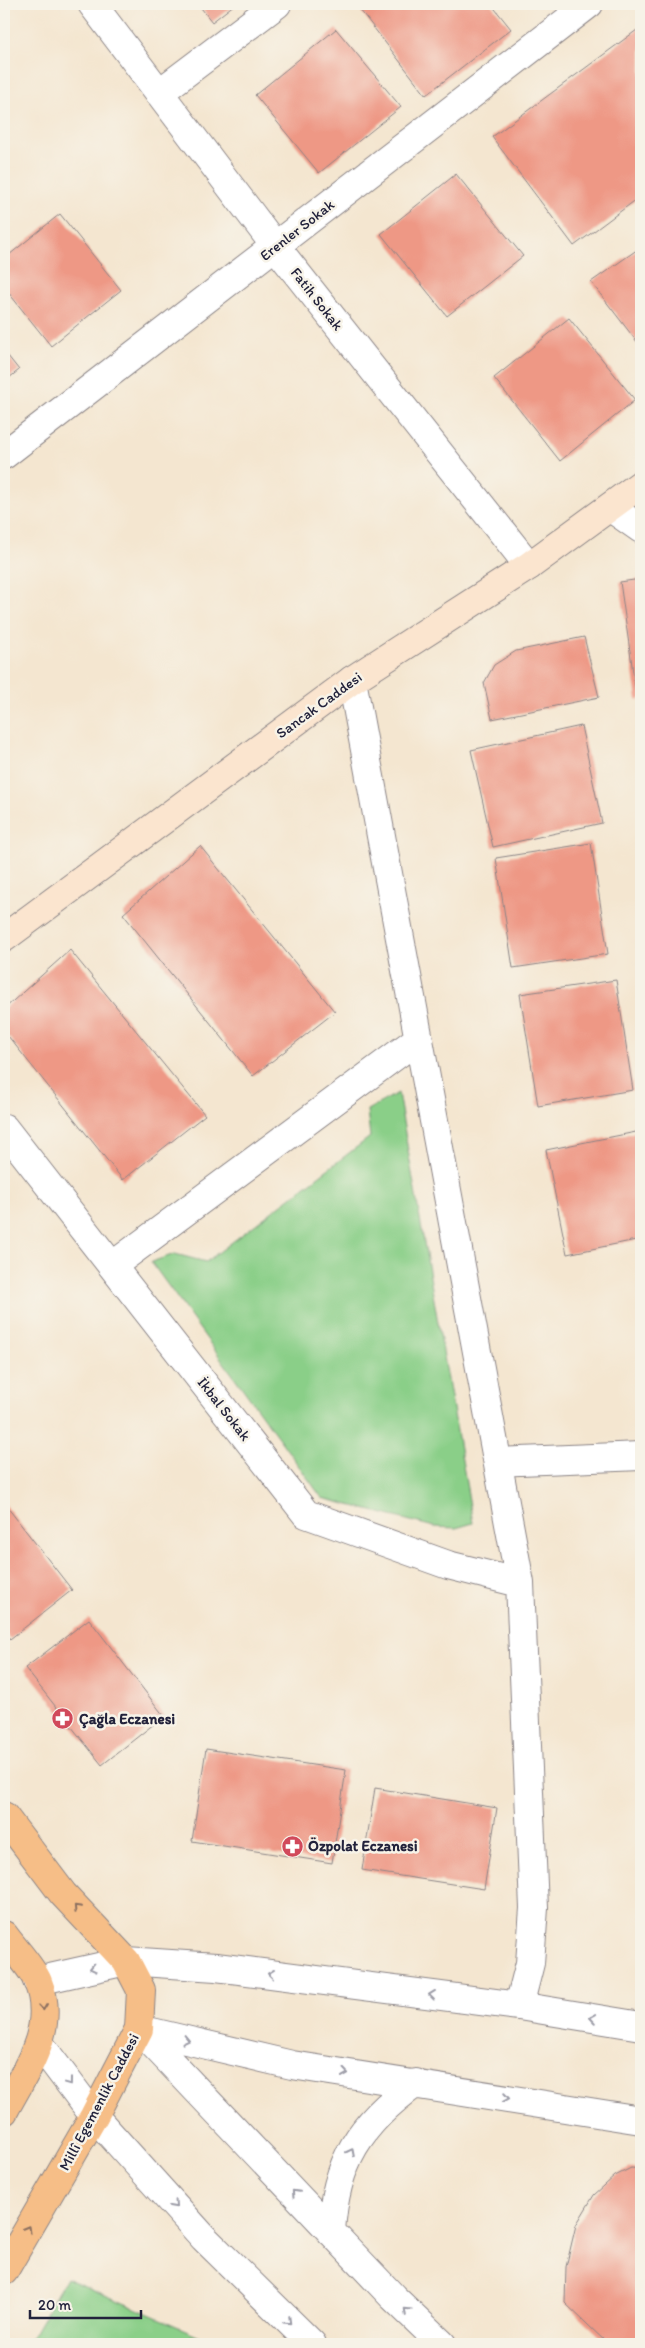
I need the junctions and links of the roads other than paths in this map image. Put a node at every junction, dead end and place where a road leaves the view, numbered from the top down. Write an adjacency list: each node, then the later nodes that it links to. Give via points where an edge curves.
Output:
1 (92, 4): 4 (street, Fatih Sokak)
2 (277, 4): 4 (street)
3 (589, 4): 5 (street, Erenler Sokak)
4 (159, 93): 5 (street, Fatih Sokak)
5 (276, 247): 6 (street, Erenler Sokak); 10 (street, Fatih Sokak)
6 (4, 455)
7 (641, 484): 8 (street, Sancak Caddesi)
8 (611, 508): 9 (street); 10 (street, Sancak Caddesi)
9 (641, 529)
10 (529, 566): 11 (street, Sancak Caddesi)
11 (352, 680): 12 (street, Sancak Caddesi); 13 (street)
12 (4, 938)
13 (418, 1039): 15 (street); 17 (street)
14 (4, 1128): 15 (street, İkbal Sokak)
15 (112, 1266): 18 (street, İkbal Sokak, via 306,1514 448,1565)
16 (641, 1456): 17 (street)
17 (498, 1462): 18 (street)
18 (520, 1583): 23 (street, via 534,1908 530,1963)
19 (4, 1816): 21 (main road, Millî Egemenlik Caddesi, one-way to 19, via 63,1894)
20 (4, 1935): 22 (main road)
21 (126, 1961): 22 (street, one-way to 22); 23 (street, one-way to 21, via 216,1967); 25 (main road, Millî Egemenlik Caddesi, via 141,1990)
22 (37, 1981): 26 (main road, one-way to 26, via 46,2010)
23 (519, 2006): 24 (street, one-way to 23)
24 (641, 2026)
25 (139, 2029): 27 (street, one-way to 27, via 292,2066); 29 (main road, Millî Egemenlik Caddesi); 31 (street, one-way to 25)
26 (39, 2043): 28 (main road); 29 (street, one-way to 29)
27 (416, 2083): 30 (street, one-way to 30); 31 (street, one-way to 27, via 337,2186 357,2140 374,2118)
28 (4, 2111)
29 (94, 2116): 32 (main road, Millî Egemenlik Caddesi, one-way to 29); 33 (street, one-way to 33, via 204,2238)
30 (641, 2120)
31 (331, 2232): 34 (street, one-way to 31)
32 (4, 2271)
33 (312, 2344)
34 (442, 2344)

